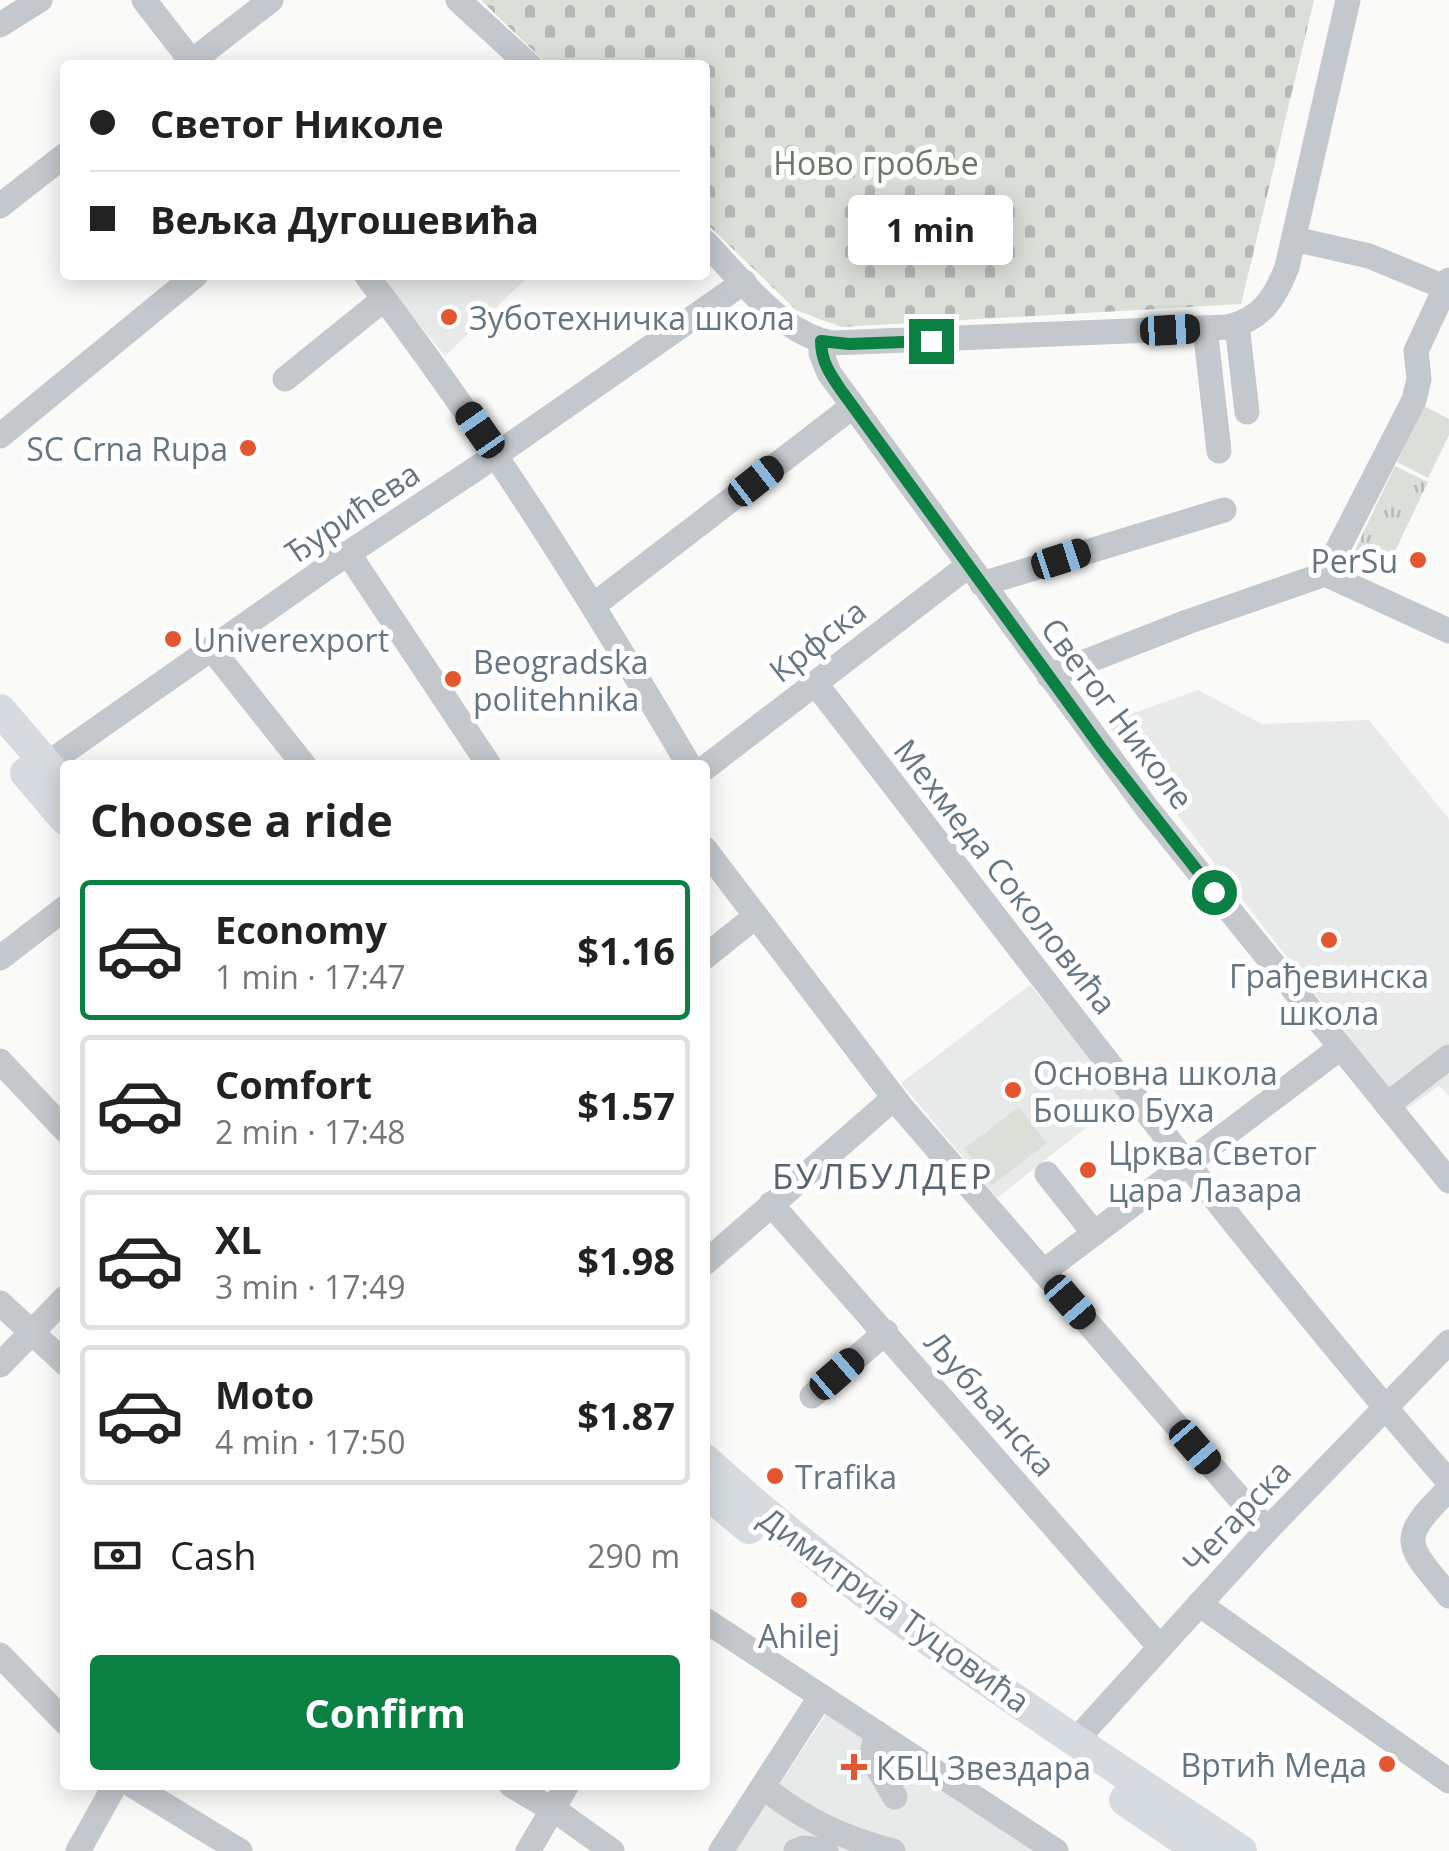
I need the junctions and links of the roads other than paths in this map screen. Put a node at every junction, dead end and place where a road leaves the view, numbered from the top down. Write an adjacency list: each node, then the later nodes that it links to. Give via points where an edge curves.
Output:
1 (40, 0): 6 (street)
2 (144, 0): 7 (street)
3 (271, 0): 8 (street)
4 (458, 0): 9 (street)
5 (1348, 0): 12 (street)
6 (0, 25)
7 (187, 60)
8 (193, 60)
9 (524, 60)
10 (60, 159): 11 (street)
11 (0, 206)
12 (1294, 239): 17 (street, via 1369,256); 19 (street, via 1268,305)
13 (710, 247): 16 (street)
14 (190, 280): 25 (street)
15 (370, 280): 18 (street)
16 (744, 282): 21 (street, via 795,330); 27 (street, Ђурићева)
17 (1448, 285): 30 (street, via 1416,351 1414,400)
18 (384, 298): 22 (street); 27 (street)
19 (1237, 325): 20 (street); 24 (street)
20 (1206, 328): 21 (street); 26 (street)
21 (821, 341): 23 (street, Светог Николе, via 829,373)
22 (285, 378)
23 (853, 406): 31 (street, Светог Николе); 32 (street)
24 (1246, 412)
25 (0, 436)
26 (1219, 451)
27 (496, 454): 29 (street, Ђурићева); 32 (street)
28 (1224, 510): 31 (street, Крфска)
29 (348, 553): 34 (street, Ђурићева); 41 (street)
30 (1325, 574): 33 (street); 35 (street)
31 (976, 575): 35 (street, Светог Николе); 36 (street, Крфска)
32 (594, 605): 42 (street)
33 (1449, 631)
34 (211, 648): 39 (street, Ђурићева); 40 (street)
35 (1050, 676): 51 (street, Светог Николе, via 1146,808)
36 (815, 682): 43 (street, Крфска); 57 (street, Мехмеда Соколовића)
37 (0, 710): 44 (main road)
38 (0, 744): 45 (main road)
39 (74, 760)
40 (300, 760)
41 (486, 760)
42 (686, 760)
43 (710, 764)
44 (56, 775)
45 (60, 812)
46 (710, 856): 48 (street)
47 (60, 912): 50 (street)
48 (756, 916): 49 (street); 54 (street)
49 (710, 952)
50 (0, 958)
51 (1340, 1048): 55 (street, Светог Николе); 57 (street)
52 (1449, 1058): 55 (street)
53 (0, 1061): 56 (street)
54 (894, 1098): 60 (street); 63 (street)
55 (1387, 1106): 59 (street, Светог Николе)
56 (60, 1119)
57 (1188, 1162): 61 (street); 72 (street, Мехмеда Соколовића)
58 (1046, 1174): 61 (street)
59 (1449, 1181)
60 (772, 1204): 62 (street); 67 (street, Љубљанска)
61 (1094, 1232): 63 (street)
62 (710, 1258)
63 (1044, 1272): 76 (street)
64 (0, 1303): 66 (street)
65 (60, 1303): 66 (street)
66 (31, 1332): 69 (street); 70 (street)
67 (886, 1332): 71 (street); 80 (street, Љубљанска)
68 (1449, 1342): 72 (street, Чегарска)
69 (60, 1358)
70 (0, 1365)
71 (812, 1396)
72 (1384, 1407): 74 (street, Мехмеда Соколовића); 76 (street, Чегарска)
73 (710, 1464): 85 (main road, Димитрија Туцовића, via 828,1566)
74 (1449, 1486): 77 (street, via 1419,1518 1412,1540 1415,1556)
75 (710, 1496): 103 (main road, Димитрија Туцовића, via 912,1653)
76 (1268, 1530): 78 (street, Чегарска)
77 (1449, 1596)
78 (1198, 1604): 80 (street, Чегарска); 86 (street)
79 (710, 1623): 82 (street)
80 (1159, 1646): 85 (street, Чегарска)
81 (0, 1655): 83 (street)
82 (821, 1696): 84 (street); 87 (street)
83 (60, 1717)
84 (877, 1732): 92 (street, via 871,1757); 102 (street)
85 (1076, 1740): 104 (main road, Димитрија Туцовића)
86 (1449, 1781)
87 (763, 1788): 98 (street); 101 (street, via 822,1828)
88 (112, 1790): 94 (street)
89 (140, 1790): 95 (street)
90 (520, 1790): 93 (street)
91 (565, 1790): 93 (street)
92 (895, 1797)
93 (554, 1810): 96 (street); 97 (street)
94 (78, 1851)
95 (240, 1851)
96 (528, 1851)
97 (612, 1851)
98 (721, 1851)
99 (796, 1851): 100 (street)
100 (826, 1851)
101 (893, 1851)
102 (1056, 1851)
103 (1200, 1851)
104 (1241, 1851)

